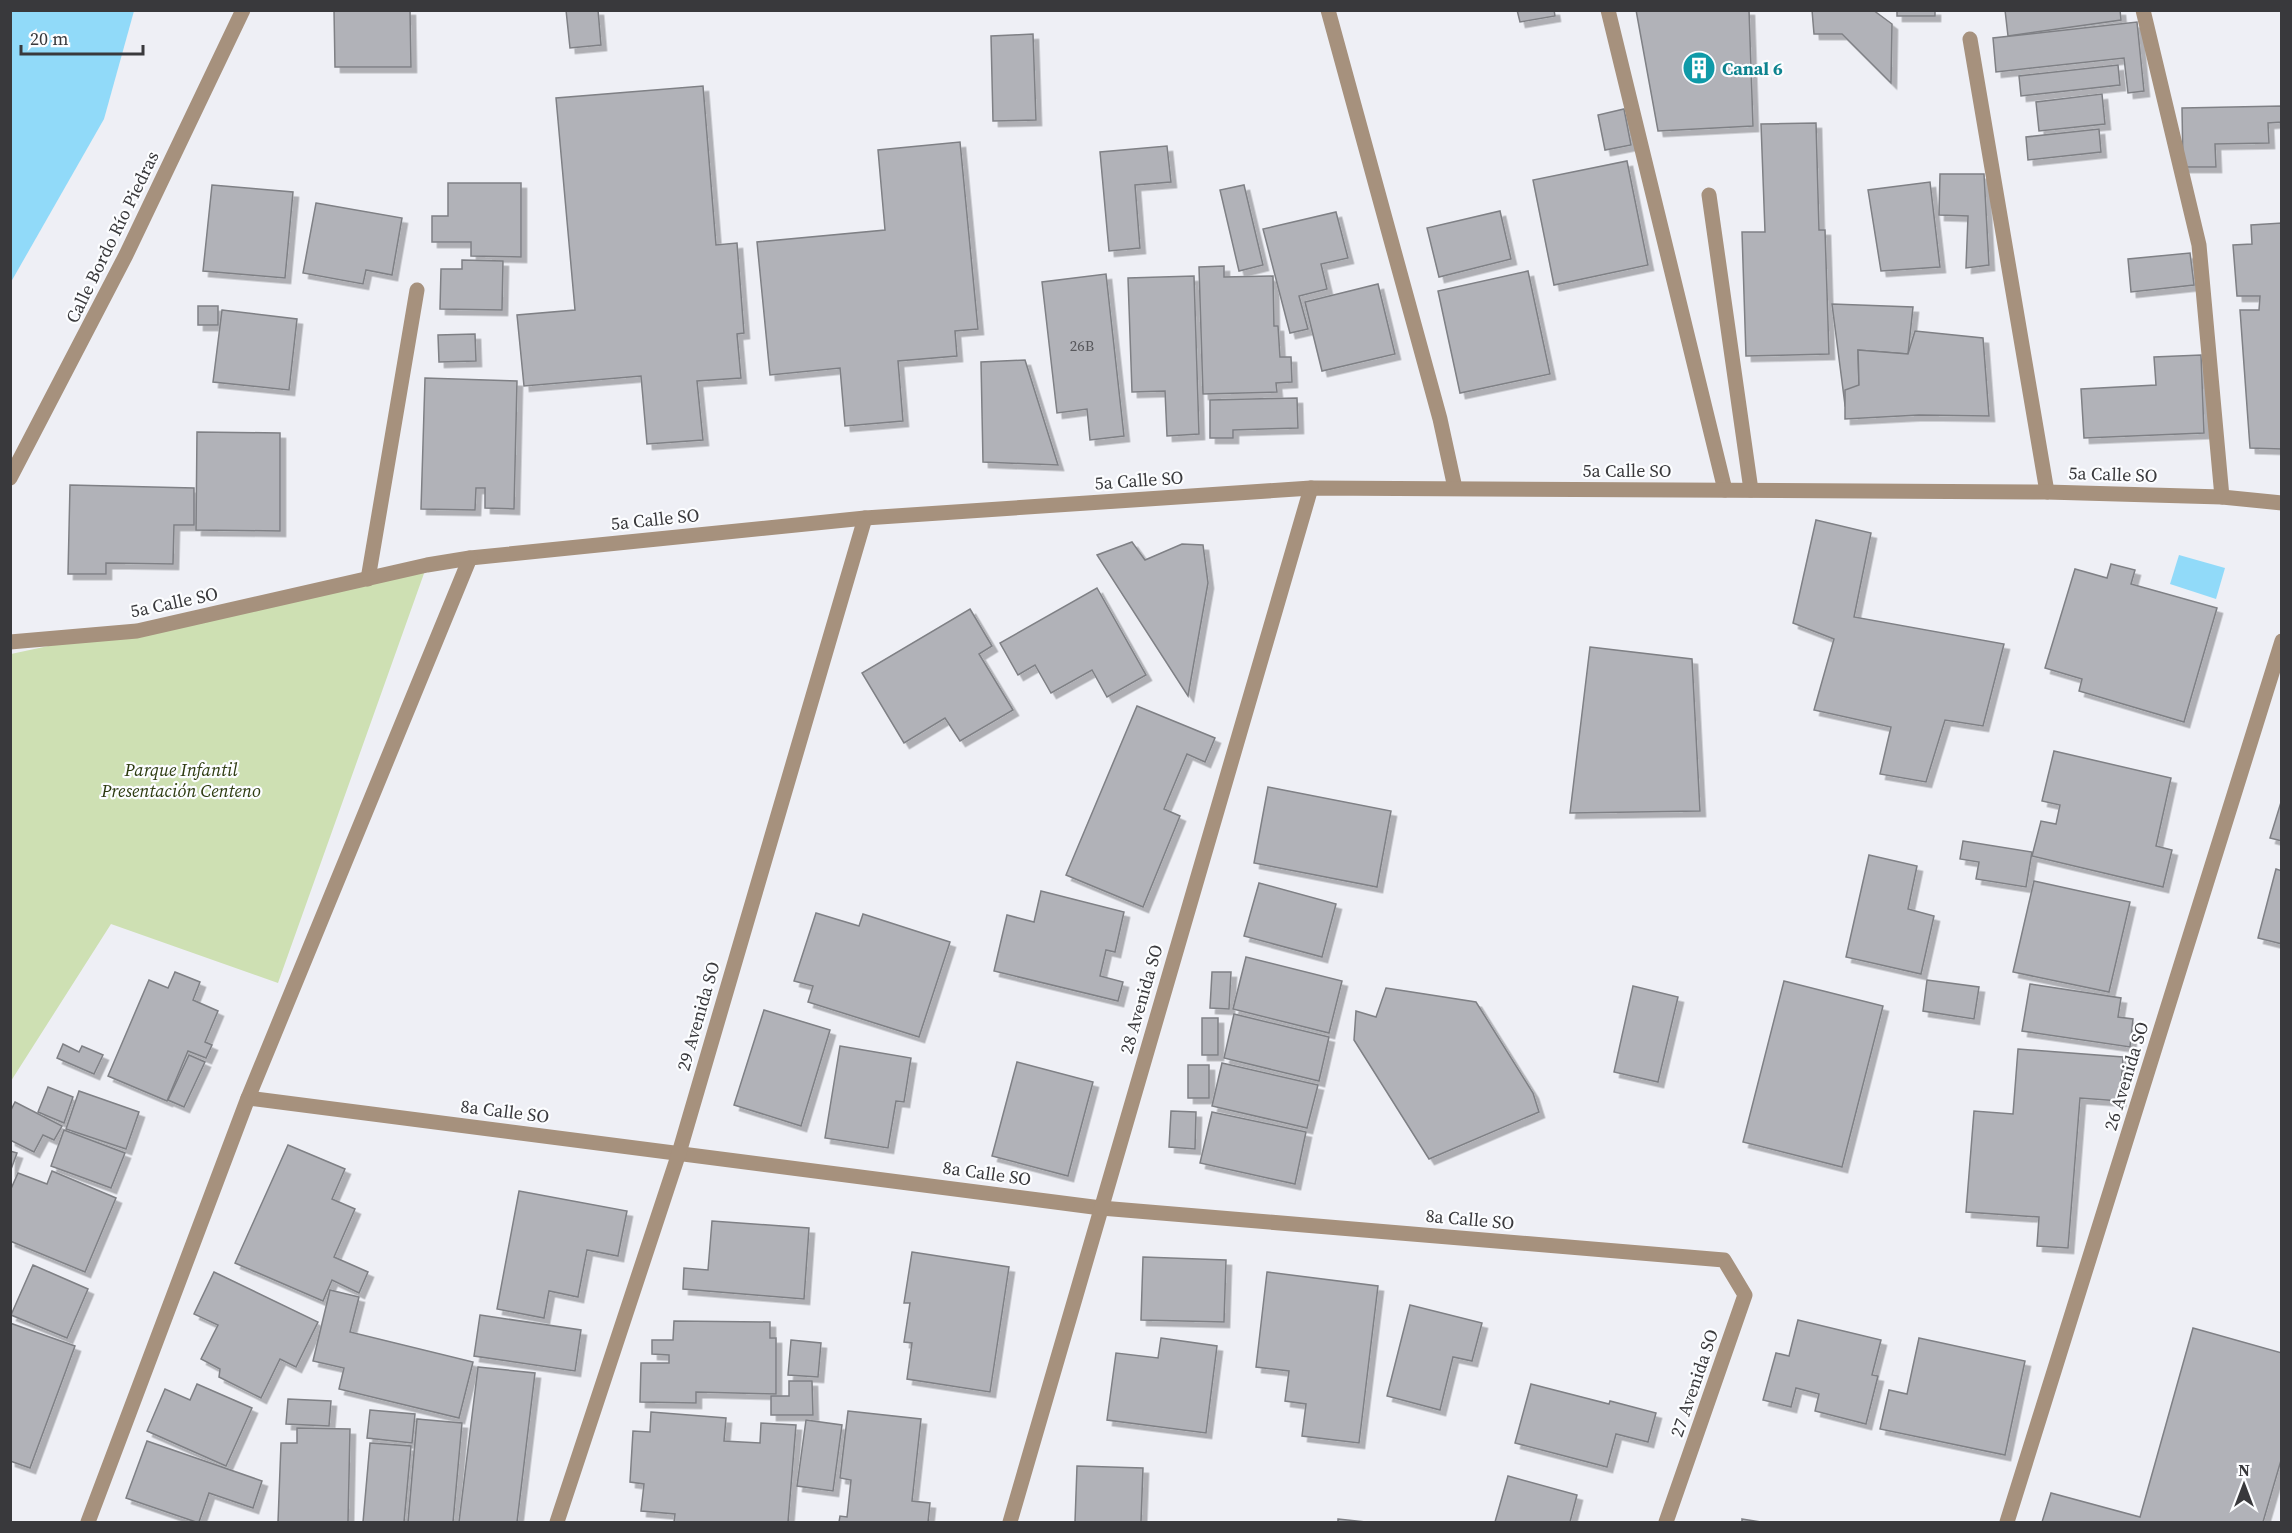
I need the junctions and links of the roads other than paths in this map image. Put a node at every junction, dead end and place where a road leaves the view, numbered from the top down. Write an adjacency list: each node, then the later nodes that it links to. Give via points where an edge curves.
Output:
1 (243, 10): 8 (street, Calle Bordo Río Piedras, via 126,255)
2 (1328, 10): 10 (street, via 1440,419)
3 (1608, 10): 11 (street)
4 (2143, 10): 14 (street, via 2199,245)
5 (1970, 39): 13 (street)
6 (1708, 195): 12 (street)
7 (417, 290): 18 (street)
8 (10, 478)
9 (1311, 488): 10 (street, 5a Calle SO); 16 (street, 5a Calle SO); 23 (street, 28 Avenida SO)
10 (1455, 488): 11 (street, 5a Calle SO)
11 (1725, 490): 12 (street, 5a Calle SO)
12 (1751, 490): 13 (street, 5a Calle SO)
13 (2047, 492): 14 (street, 5a Calle SO)
14 (2222, 497): 15 (street, 5a Calle SO)
15 (2282, 503)
16 (865, 518): 17 (street, 5a Calle SO); 22 (street, 29 Avenida SO)
17 (470, 558): 18 (street, 5a Calle SO); 21 (street)
18 (368, 579): 20 (street, 5a Calle SO, via 137,631)
19 (2282, 641): 29 (street, 26 Avenida SO)
20 (10, 642)
21 (248, 1098): 22 (street, 8a Calle SO); 25 (street)
22 (678, 1153): 23 (street, 8a Calle SO); 26 (street, 29 Avenida SO)
23 (1101, 1208): 24 (street, 8a Calle SO); 27 (street, 28 Avenida SO)
24 (1724, 1260): 28 (street, 27 Avenida SO, via 1745,1295)
25 (88, 1522)
26 (557, 1522)
27 (1010, 1522)
28 (1666, 1522)
29 (2007, 1522)

